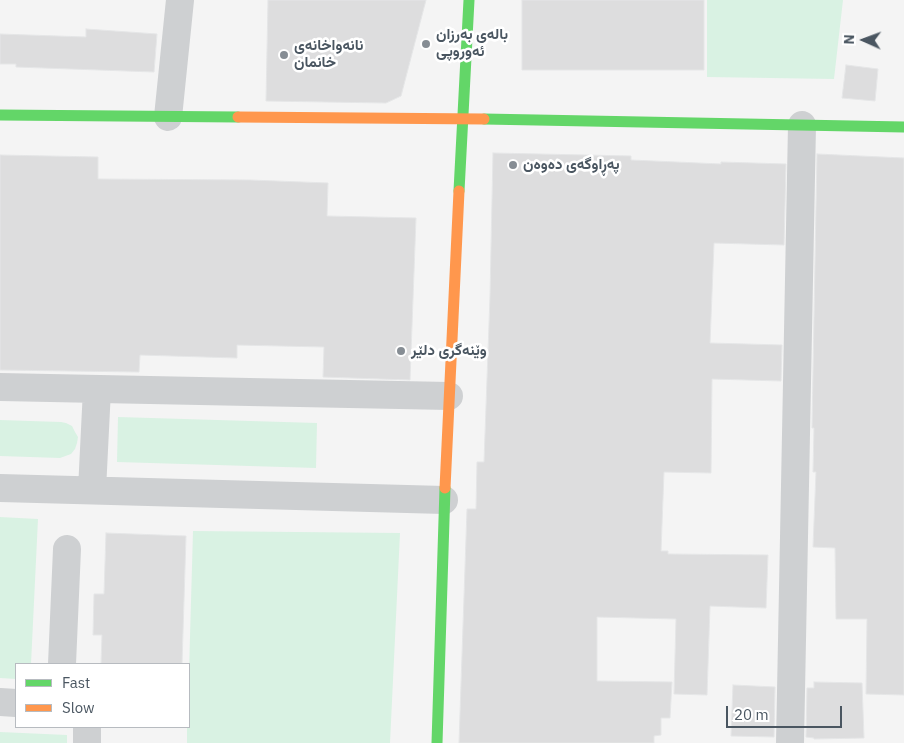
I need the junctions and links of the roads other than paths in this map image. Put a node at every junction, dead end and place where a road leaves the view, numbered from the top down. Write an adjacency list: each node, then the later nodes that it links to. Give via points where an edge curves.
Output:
1 (180, 0): 4 (street)
2 (469, 0): 5 (street)
3 (0, 115): 4 (street)
4 (168, 117): 5 (street)
5 (463, 119): 6 (street); 10 (street)
6 (802, 125): 7 (street); 21 (street)
7 (904, 127)
8 (0, 387): 9 (street)
9 (97, 389): 10 (street); 12 (street)
10 (450, 396): 13 (street)
11 (0, 488): 12 (street)
12 (92, 490): 13 (street)
13 (444, 500): 20 (street)
14 (67, 549): 15 (street)
15 (62, 663)
16 (0, 702): 17 (street)
17 (15, 703)
18 (87, 728): 19 (street)
19 (87, 743)
20 (436, 743)
21 (790, 743)

